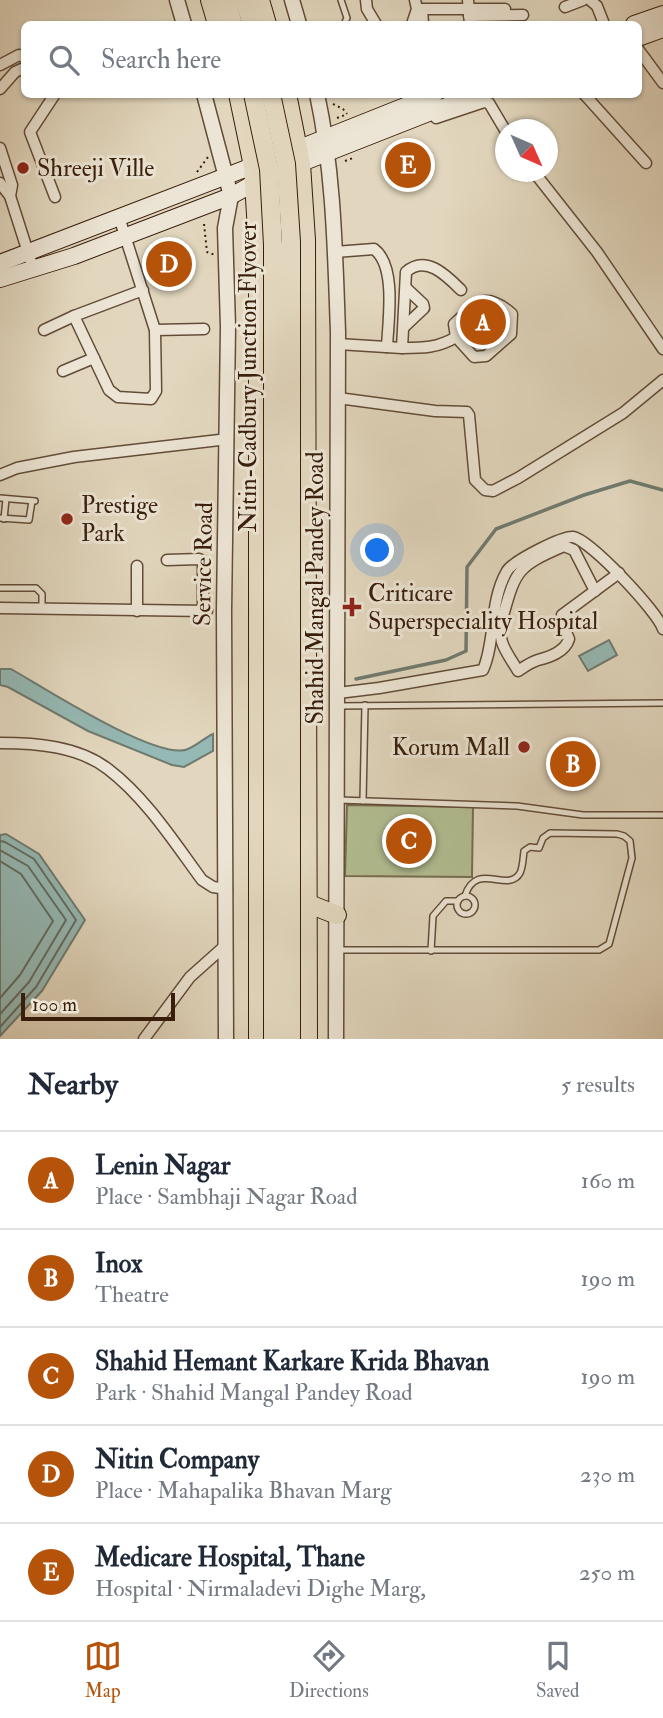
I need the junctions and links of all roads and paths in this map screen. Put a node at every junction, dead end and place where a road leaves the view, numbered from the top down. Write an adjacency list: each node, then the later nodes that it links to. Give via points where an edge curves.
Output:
1 (177, 0): 18 (street)
2 (210, 0): 19 (highway)
3 (226, 0): 20 (highway)
4 (244, 0): 21 (highway)
5 (260, 0): 22 (highway)
6 (292, 0): 23 (street)
7 (341, 0): 24 (lane)
8 (366, 0): 25 (street)
9 (583, 0): 13 (street)
10 (590, 0): 27 (street)
11 (482, 4): 14 (street); 15 (street)
12 (424, 6): 15 (street); 26 (street)
13 (565, 7)
14 (505, 9)
15 (469, 10): 17 (street)
16 (663, 14): 28 (main road)
17 (523, 15)
18 (183, 21)
19 (217, 21)
20 (232, 21)
21 (251, 21)
22 (266, 21)
23 (298, 21)
24 (346, 21)
25 (374, 21)
26 (414, 21)
27 (603, 21)
28 (642, 21)
29 (663, 29): 30 (main road)
30 (642, 37)
31 (642, 53): 35 (street)
32 (21, 56): 33 (street)
33 (0, 65)
34 (21, 69): 36 (street)
35 (663, 83)
36 (0, 89)
37 (51, 98): 64 (street, via 30,132)
38 (205, 98): 60 (street, Service Road)
39 (239, 98): 59 (highway)
40 (254, 98): 125 (highway, Nitin-Cadbury Junction Flyover, bridge, via 269,169 273,245)
41 (272, 98): 126 (highway, Nitin-Cadbury Junction Flyover, bridge, via 286,164 291,242)
42 (288, 98): 54 (highway)
43 (318, 98): 51 (street)
44 (322, 98): 48 (path, via 345,111)
45 (425, 98): 51 (main road)
46 (467, 98): 50 (main road)
47 (588, 98): 57 (street)
48 (337, 118)
49 (499, 119): 50 (street, via 484,102 392,136)
50 (376, 136): 51 (main road)
51 (326, 146): 54 (main road); 71 (street, Shahid Mangal Pandey Road)
52 (0, 148): 63 (street, via 12,185)
53 (356, 156): 56 (path)
54 (300, 157): 59 (main road); 68 (highway)
55 (207, 159): 58 (path)
56 (345, 161)
57 (646, 163)
58 (196, 173)
59 (254, 174): 60 (main road); 65 (main road); 67 (highway)
60 (226, 176): 65 (street, Service Road); 66 (main road)
61 (542, 182): 88 (street, via 597,252)
62 (0, 183): 63 (street)
63 (10, 196): 73 (street)
64 (55, 197)
65 (231, 197): 70 (main road); 72 (street, Service Road)
66 (119, 217): 70 (street); 73 (main road)
67 (257, 220): 68 (highway, via 283,207); 124 (highway)
68 (304, 220): 117 (highway)
69 (204, 224): 72 (path, via 208,254)
70 (125, 236): 73 (main road); 77 (street)
71 (335, 252): 85 (street, Shahid Mangal Pandey Road); 86 (street, via 374,249 384,262 389,283)
72 (226, 254): 93 (street, Service Road)
73 (31, 260): 74 (main road); 75 (main road)
74 (0, 262)
75 (0, 279)
76 (406, 288): 78 (street, via 406,272 421,264 442,272); 80 (street); 80 (street, via 424,308)
77 (143, 290): 79 (street); 83 (street)
78 (461, 290)
79 (74, 316): 82 (street); 89 (street)
80 (404, 327): 87 (street)
81 (204, 329): 83 (street)
82 (44, 330)
83 (155, 330): 89 (street, via 156,391 151,399 113,394)
84 (456, 337): 84 (street, via 454,324 480,301 488,300 512,314 511,334 486,356 474,356); 87 (street, via 430,348)
85 (338, 344): 86 (street); 92 (street, Shahid Mangal Pandey Road)
86 (387, 347): 87 (street)
87 (402, 348)
88 (663, 349)
89 (94, 358): 90 (street)
90 (63, 371)
91 (663, 380): 92 (street, via 623,414 493,491 475,480 467,412)
92 (338, 398): 107 (street, Shahid Mangal Pandey Road)
93 (228, 439): 94 (street, via 74,457); 114 (street, Service Road, via 224,611)
94 (0, 475)
95 (3, 498): 96 (lane); 96 (lane, via 34,501 29,520)
96 (2, 519)
97 (167, 560): 104 (street, via 203,561 205,611)
98 (136, 566): 104 (street)
99 (618, 573): 101 (street); 105 (street, via 583,542 566,538 508,569); 106 (street, via 659,618)
100 (0, 587): 103 (lane, via 36,588 42,594)
101 (595, 591): 105 (street, via 574,550 564,546 518,572); 105 (street, via 562,615 568,644 547,659 518,670 500,641)
102 (0, 608): 103 (street)
103 (42, 609): 104 (street)
104 (137, 611)
105 (498, 615): 107 (street, via 483,670)
106 (663, 629)
107 (337, 699): 109 (lane); 111 (street, Shahid Mangal Pandey Road)
108 (663, 703): 109 (lane)
109 (365, 705): 112 (lane)
110 (0, 743): 114 (street, via 58,747 107,768 152,814 202,880)
111 (338, 800): 112 (lane); 118 (street, Shahid Mangal Pandey Road)
112 (362, 801): 113 (lane, via 517,806 583,815)
113 (663, 815)
114 (227, 889): 119 (street, Service Road)
115 (465, 896): 116 (lane); 116 (lane, via 474,901 471,912 460,912); 121 (lane, via 480,878 515,879 524,851 539,848 550,833 617,834 632,847 608,944 600,950)
116 (458, 901): 121 (lane, via 446,901 433,916)
117 (309, 904): 118 (highway); 127 (highway)
118 (337, 915): 120 (street, Shahid Mangal Pandey Road)
119 (227, 944): 122 (street, via 190,977); 123 (street, Service Road)
120 (337, 950): 121 (lane); 128 (street, Shahid Mangal Pandey Road)
121 (431, 951)
122 (144, 1039)
123 (226, 1039)
124 (258, 1039)
125 (273, 1039)
126 (291, 1039)
127 (308, 1039)
128 (336, 1039)

